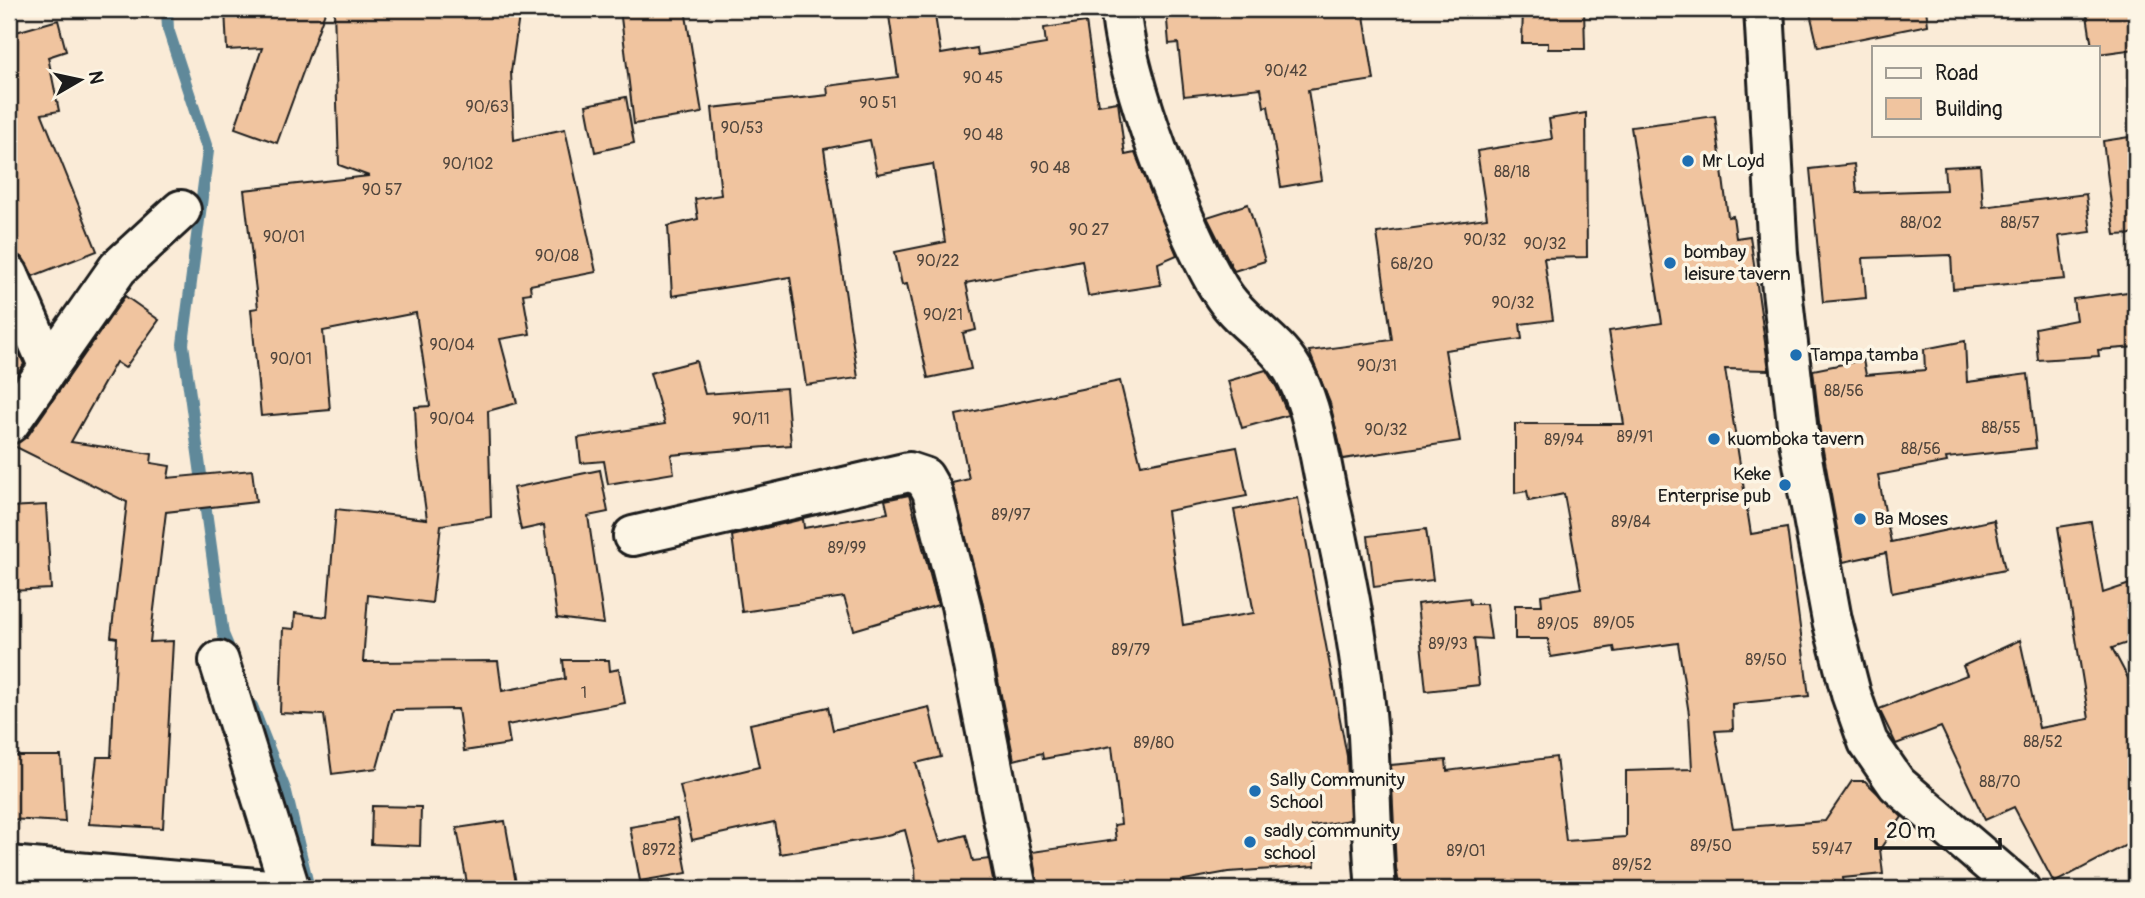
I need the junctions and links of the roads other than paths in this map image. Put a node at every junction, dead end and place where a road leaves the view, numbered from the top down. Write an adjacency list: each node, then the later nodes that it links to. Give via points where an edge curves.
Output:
1 (1121, 9): 13 (street, via 1140,96 1198,248 1224,296 1276,346 1297,378 1313,427 1349,586 1367,734)
2 (1764, 9): 14 (street, via 1778,254 1799,442 1832,620 1851,694 1868,742 1897,784)
3 (181, 210): 5 (street, via 118,268)
4 (9, 275): 5 (street)
5 (48, 365): 6 (street)
6 (9, 424)
7 (633, 536): 12 (street, via 909,472 924,477 932,491 961,605)
8 (219, 661): 11 (street)
9 (9, 866): 10 (street)
10 (270, 889)
11 (290, 889)
12 (1017, 889)
13 (1376, 889)
14 (2020, 889)

